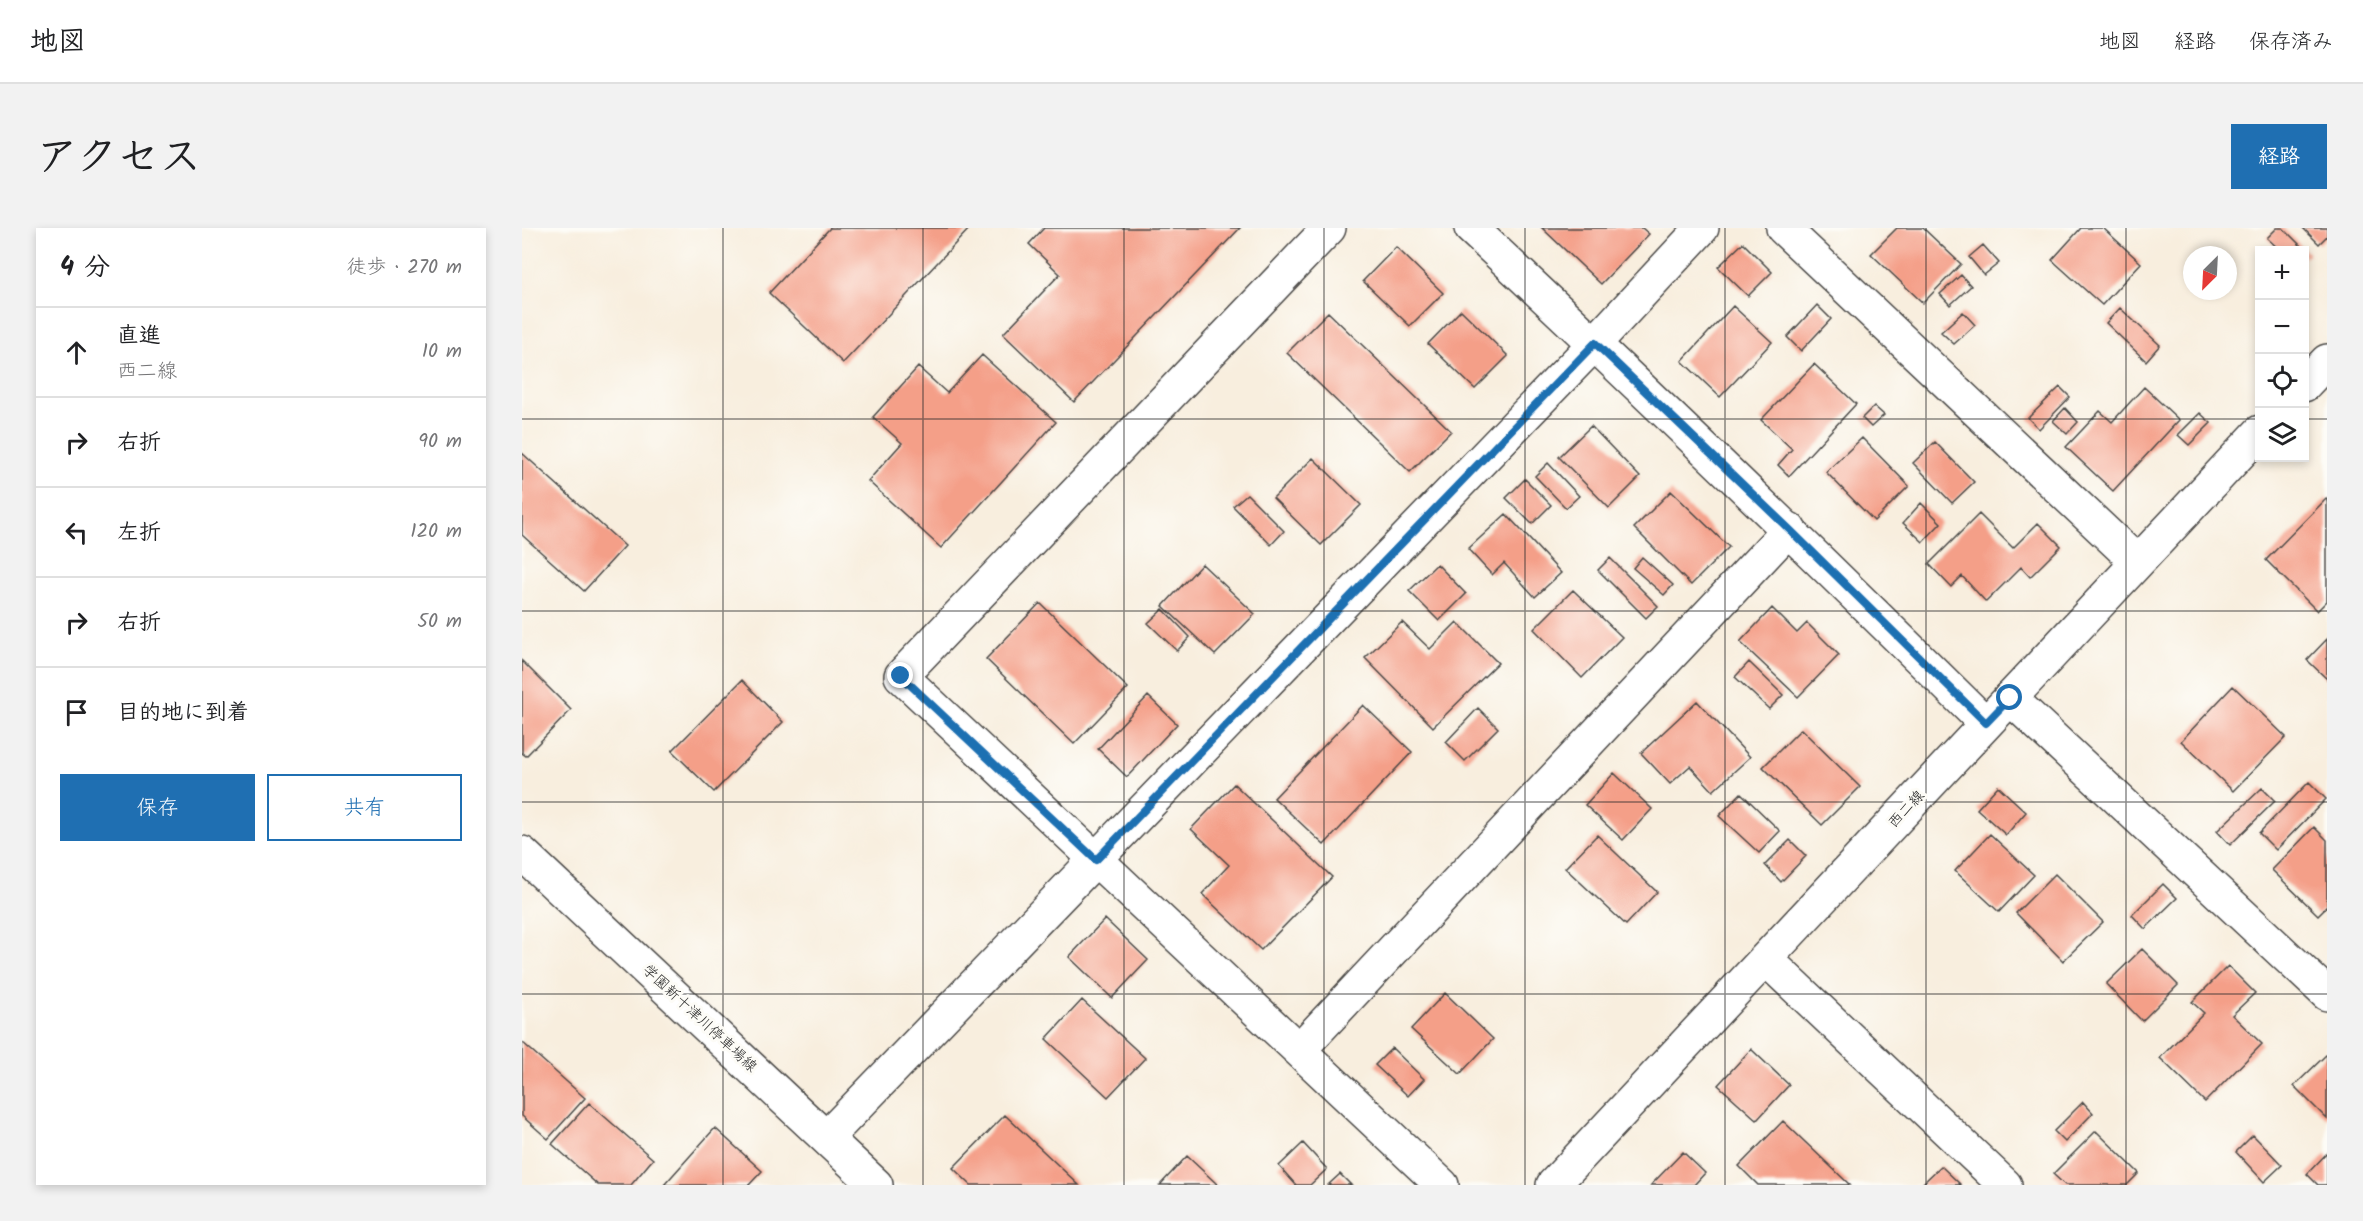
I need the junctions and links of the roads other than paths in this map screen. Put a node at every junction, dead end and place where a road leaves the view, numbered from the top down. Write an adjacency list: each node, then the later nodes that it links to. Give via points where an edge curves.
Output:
1 (1329, 228): 14 (street, via 901,676)
2 (1471, 228): 5 (street)
3 (1702, 228): 5 (street)
4 (1784, 228): 10 (street)
5 (1595, 343): 9 (street); 14 (street)
6 (2327, 361): 7 (street)
7 (2309, 380)
8 (2255, 436): 10 (street, 西二線)
9 (1789, 529): 12 (street); 17 (street)
10 (2137, 562): 11 (street, 西二線)
11 (2010, 698): 12 (street, 西二線); 16 (street)
12 (1986, 723): 15 (street, 西二線)
13 (522, 853): 18 (street, 学園新十津川停車場線)
14 (1096, 860): 17 (street); 18 (street)
15 (1767, 960): 21 (street, 西二線); 22 (street)
16 (2327, 994)
17 (1299, 1050): 20 (street)
18 (827, 1137): 19 (street, 学園新十津川停車場線)
19 (876, 1185)
20 (1442, 1185)
21 (1553, 1185)
22 (2005, 1185)

